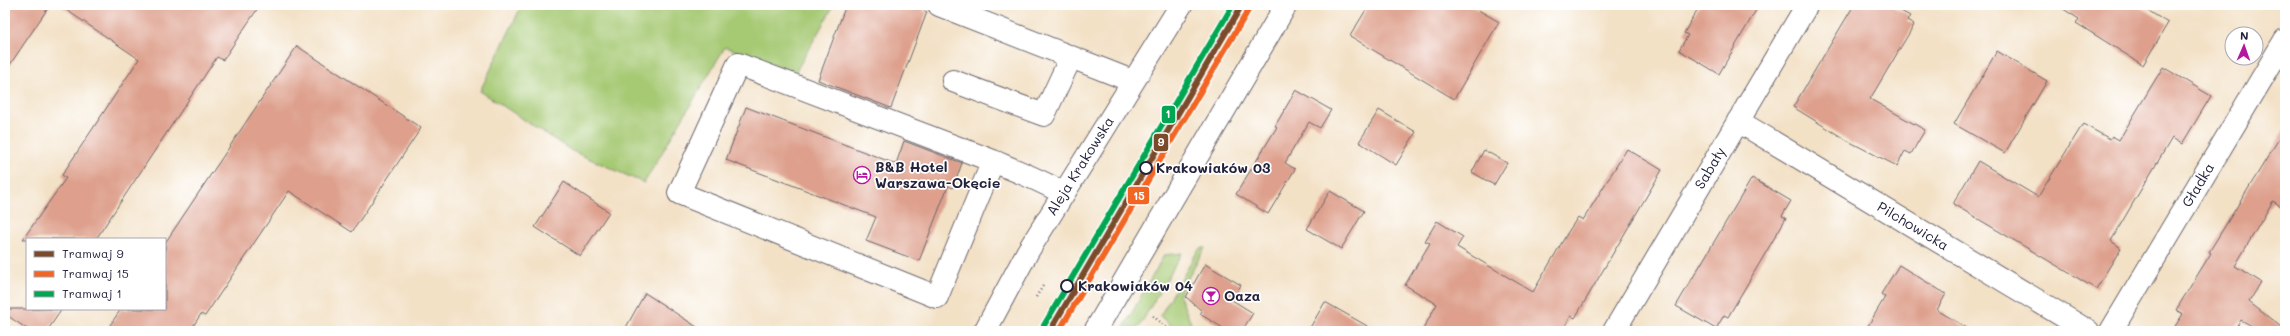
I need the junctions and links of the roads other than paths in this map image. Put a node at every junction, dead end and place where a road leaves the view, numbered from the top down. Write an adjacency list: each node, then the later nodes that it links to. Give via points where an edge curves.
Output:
1 (939, 5): 6 (street)
2 (1181, 5): 8 (street, Aleja Krakowska)
3 (1286, 5): 13 (street)
4 (1807, 5): 9 (street, Sabały)
5 (2285, 40): 16 (street, Gładka)
6 (1071, 57): 7 (street, via 1044,115); 8 (street)
7 (953, 81)
8 (1132, 82): 11 (street, Aleja Krakowska)
9 (1738, 121): 14 (street, Sabały); 15 (street, Pilchowicka)
10 (993, 162): 10 (street, via 937,297 679,192 738,64); 11 (street, via 1041,180)
11 (1063, 193): 12 (street, Aleja Krakowska)
12 (985, 331)
13 (1095, 331)
14 (1614, 331)
15 (2088, 331)
16 (2111, 331)

